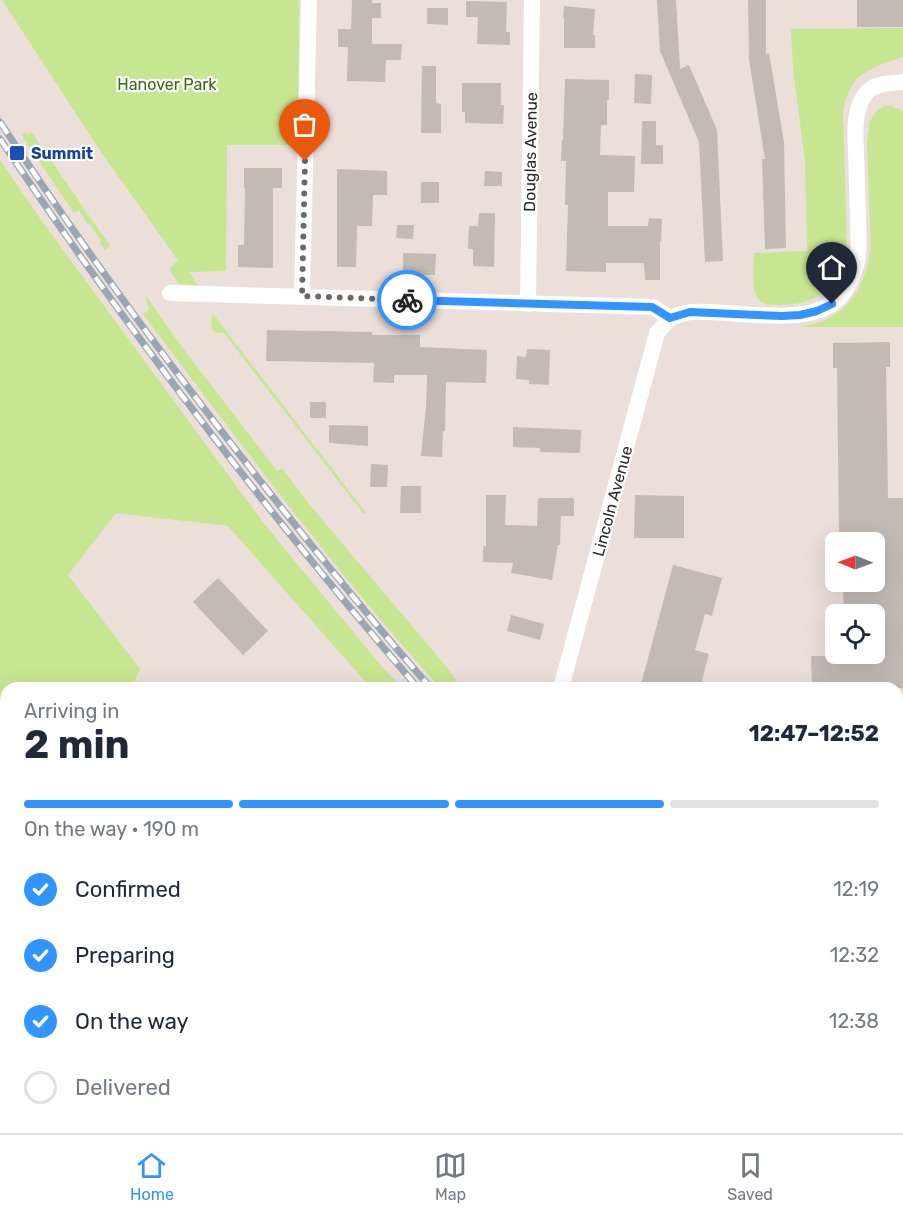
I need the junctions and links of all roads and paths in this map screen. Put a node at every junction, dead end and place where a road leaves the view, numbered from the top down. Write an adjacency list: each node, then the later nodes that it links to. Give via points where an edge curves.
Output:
1 (309, 0): 5 (street)
2 (532, 0): 6 (street, Douglas Avenue)
3 (903, 82): 7 (street, via 870,90 857,114 857,260 842,295 832,304 800,315 690,312)
4 (170, 293): 5 (street)
5 (302, 296): 6 (street)
6 (528, 304): 7 (street, via 652,307)
7 (670, 318): 8 (street, Lincoln Avenue, via 657,333)
8 (563, 682)

